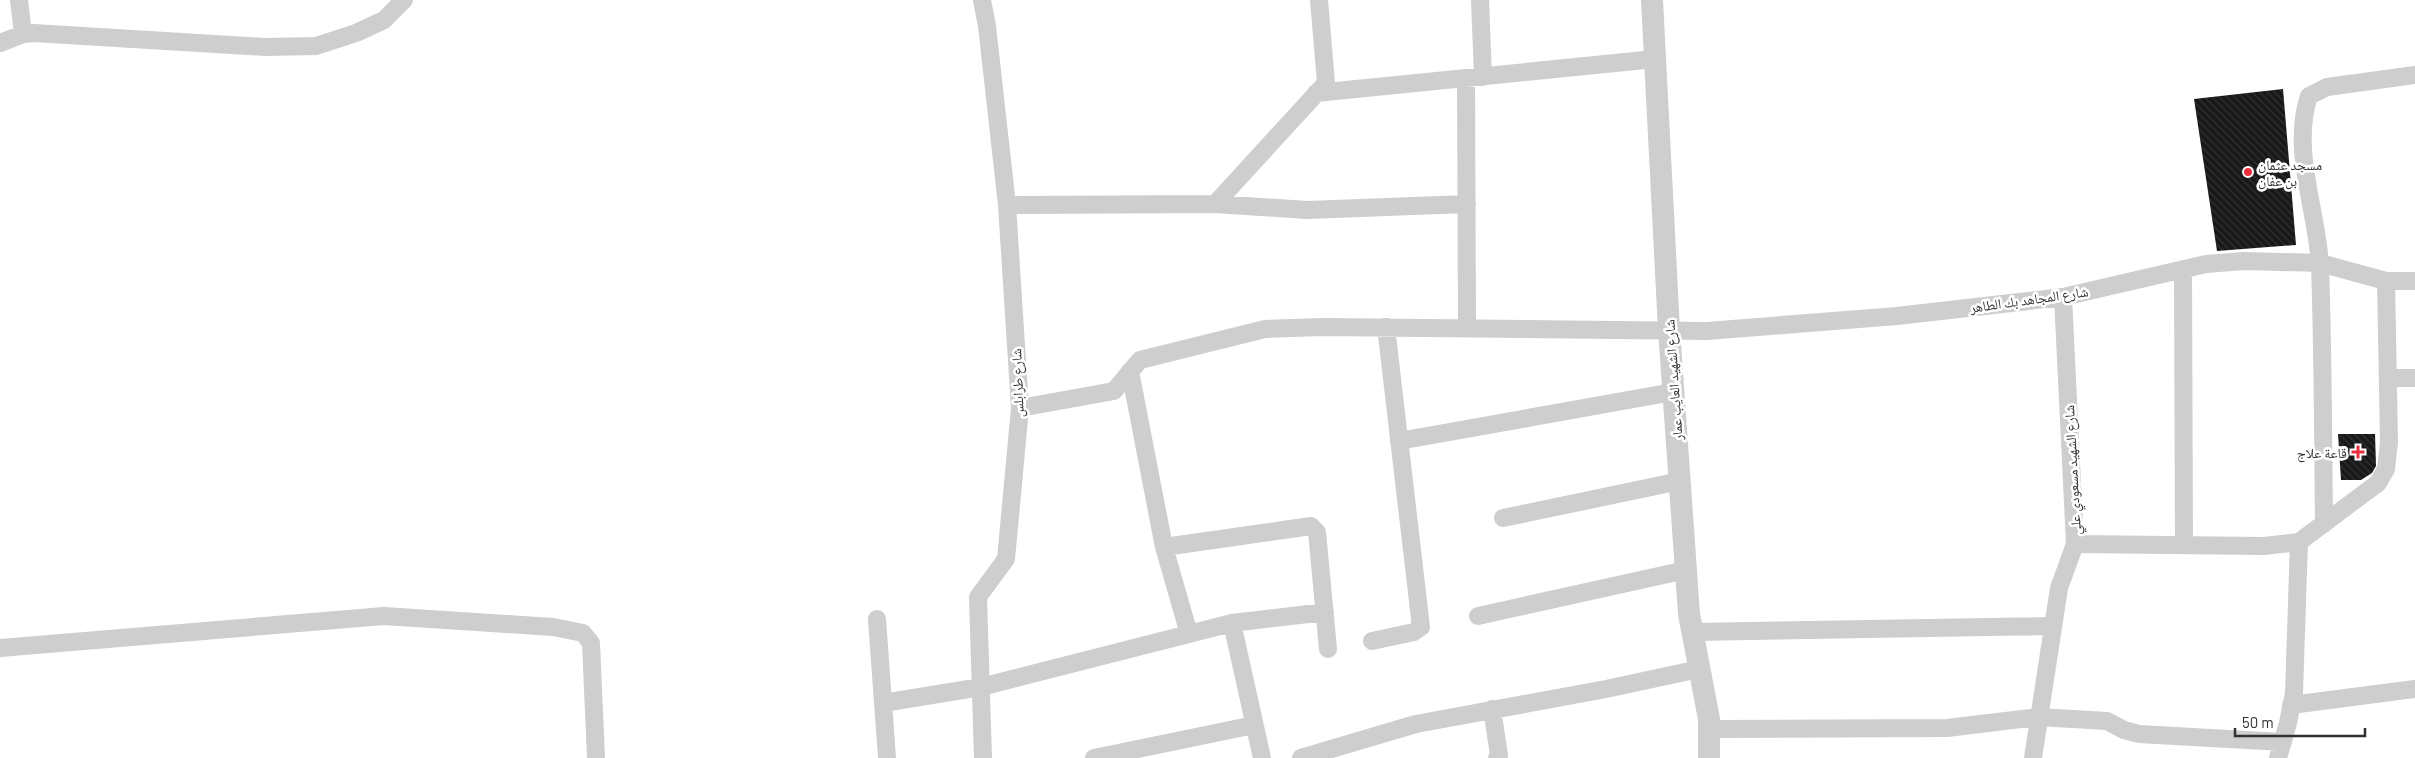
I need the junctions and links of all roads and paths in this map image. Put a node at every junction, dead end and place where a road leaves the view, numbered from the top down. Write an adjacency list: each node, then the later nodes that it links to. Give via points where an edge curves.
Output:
1 (20, 0): 7 (street)
2 (404, 0): 7 (street, via 384,20 316,46 266,47 34,32)
3 (982, 0): 15 (street, شارع طرابلس)
4 (1319, 0): 12 (street, via 1326,83)
5 (1480, 0): 11 (street)
6 (1652, 0): 9 (street, شارع الشهيد العايب عمار)
7 (23, 34): 8 (street)
8 (0, 43)
9 (1655, 59): 11 (street); 23 (street, شارع الشهيد العايب عمار)
10 (2415, 75): 16 (street, via 2327,87 2309,96 2304,111 2302,141)
11 (1474, 78): 12 (street); 14 (street)
12 (1316, 93): 13 (street)
13 (1215, 204): 14 (street, via 1307,210); 15 (street)
14 (1467, 204): 22 (street)
15 (1007, 205): 28 (street, شارع طرابلس)
16 (2320, 263): 17 (street, شارع المجاهد بك الطاهر, via 2244,261 2206,264); 18 (street, شارع المجاهد بك الطاهر); 32 (street)
17 (2183, 270): 20 (street, شارع المجاهد بك الطاهر); 35 (street)
18 (2386, 281): 19 (street, شارع المجاهد بك الطاهر); 25 (street)
19 (2415, 281)
20 (2063, 296): 23 (street, شارع المجاهد بك الطاهر, via 1897,316 1707,331); 34 (street, شارع الشهيد مسعودي علي)
21 (1386, 327): 22 (street, شارع المجاهد بك الطاهر); 24 (street, شارع المجاهد بك الطاهر, via 1264,329 1140,360); 29 (street)
22 (1467, 328): 23 (street, شارع المجاهد بك الطاهر)
23 (1669, 330): 27 (street, شارع الشهيد العايب عمار)
24 (1130, 371): 28 (street, شارع المجاهد بك الطاهر, via 1114,391); 36 (street)
25 (2388, 378): 26 (street); 32 (street, via 2386,469 2378,483)
26 (2415, 378)
27 (1673, 392): 29 (street); 30 (street, شارع الشهيد العايب عمار)
28 (1020, 408): 49 (street, شارع طرابلس, via 1006,558 978,597)
29 (1399, 441): 45 (street, via 1421,627 1414,632)
30 (1680, 481): 31 (street); 37 (street, شارع الشهيد العايب عمار)
31 (1503, 518)
32 (2324, 524): 33 (street)
33 (2299, 542): 35 (street, via 2264,546); 52 (street)
34 (2075, 544): 35 (street); 42 (street, شارع الشهيد مسعودي علي, via 2059,588)
35 (2184, 545)
36 (1164, 547): 38 (street, via 1311,526 1317,532); 44 (street)
37 (1686, 570): 39 (street); 43 (street, شارع الشهيد العايب عمار)
38 (1326, 612): 41 (street); 47 (street)
39 (1478, 616)
40 (877, 619): 51 (street)
41 (1232, 622): 44 (street); 55 (street)
42 (2053, 626): 43 (street); 54 (street, شارع الشهيد مسعودي علي)
43 (1692, 632): 48 (street, شارع الشهيد العايب عمار)
44 (1188, 634): 49 (street)
45 (1372, 641)
46 (0, 648): 58 (street, via 384,616 553,627 583,633 591,643)
47 (1328, 649)
48 (1700, 670): 53 (street); 56 (street, شارع الشهيد العايب عمار)
49 (981, 687): 51 (street); 60 (street, شارع طرابلس)
50 (2415, 689): 52 (street)
51 (883, 703): 59 (street)
52 (2291, 705): 57 (street)
53 (1492, 709): 63 (street, via 1416,724); 64 (street)
54 (2038, 717): 56 (street, via 1947,728); 57 (street, via 2107,721 2139,734); 66 (street, شارع الشهيد مسعودي علي)
55 (1254, 725): 61 (street); 62 (street)
56 (1709, 729): 65 (street, شارع الشهيد العايب عمار)
57 (2280, 750)
58 (596, 758)
59 (887, 758)
60 (983, 758)
61 (1094, 758)
62 (1262, 758)
63 (1301, 758)
64 (1497, 758)
65 (1709, 758)
66 (2033, 758)

